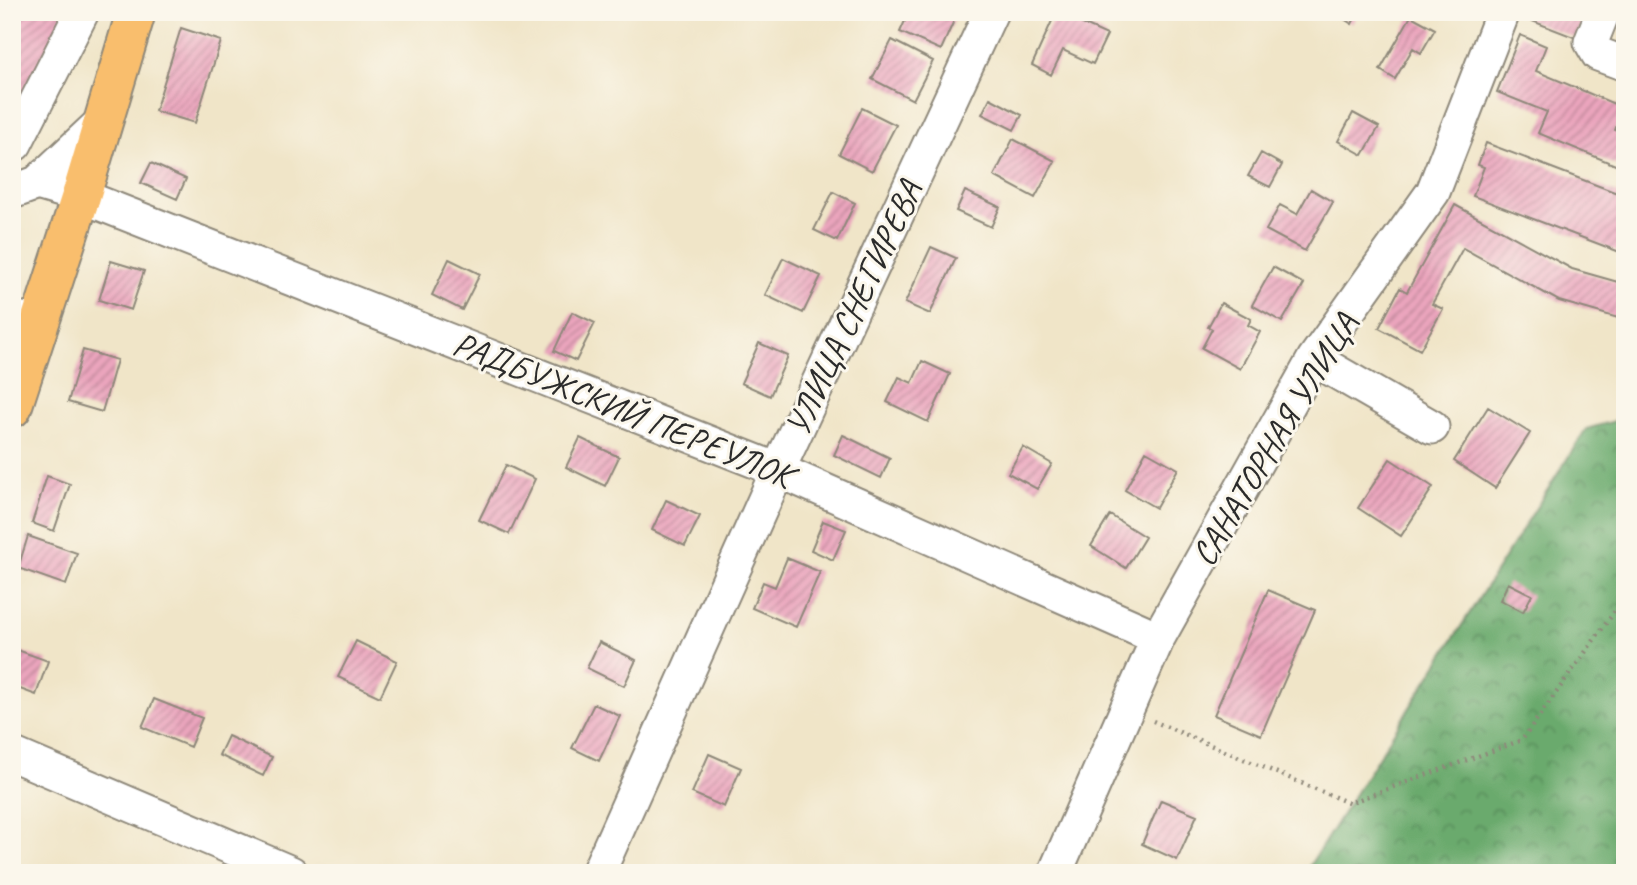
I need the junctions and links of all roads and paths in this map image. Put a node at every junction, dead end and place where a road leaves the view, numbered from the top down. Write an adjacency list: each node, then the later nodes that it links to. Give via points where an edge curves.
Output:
1 (82, 12): 8 (street)
2 (136, 12): 7 (main road)
3 (991, 12): 15 (street, УЛИЦА СНЕГИРЕВА)
4 (1603, 12): 6 (street, via 1591,43 1598,54)
5 (1502, 13): 12 (street, САНАТОРНАЯ УЛИЦА, via 1433,192)
6 (1625, 64)
7 (104, 120): 9 (street); 10 (main road)
8 (15, 144)
9 (25, 188): 10 (street, РАДБУЖСКИЙ ПЕРЕУЛОК)
10 (82, 196): 11 (main road); 15 (street, РАДБУЖСКИЙ ПЕРЕУЛОК)
11 (26, 320): 13 (main road)
12 (1314, 359): 14 (street); 17 (street, САНАТОРНАЯ УЛИЦА)
13 (12, 408)
14 (1432, 427)
15 (778, 470): 17 (street, РАДБУЖСКИЙ ПЕРЕУЛОК); 21 (street, УЛИЦА СНЕГИРЕВА)
16 (1625, 597): 18 (path, via 1522,740 1349,803)
17 (1158, 638): 18 (street, САНАТОРНАЯ УЛИЦА)
18 (1127, 710): 22 (street, САНАТОРНАЯ УЛИЦА)
19 (12, 754): 20 (street)
20 (291, 873)
21 (598, 873)
22 (1055, 873)

